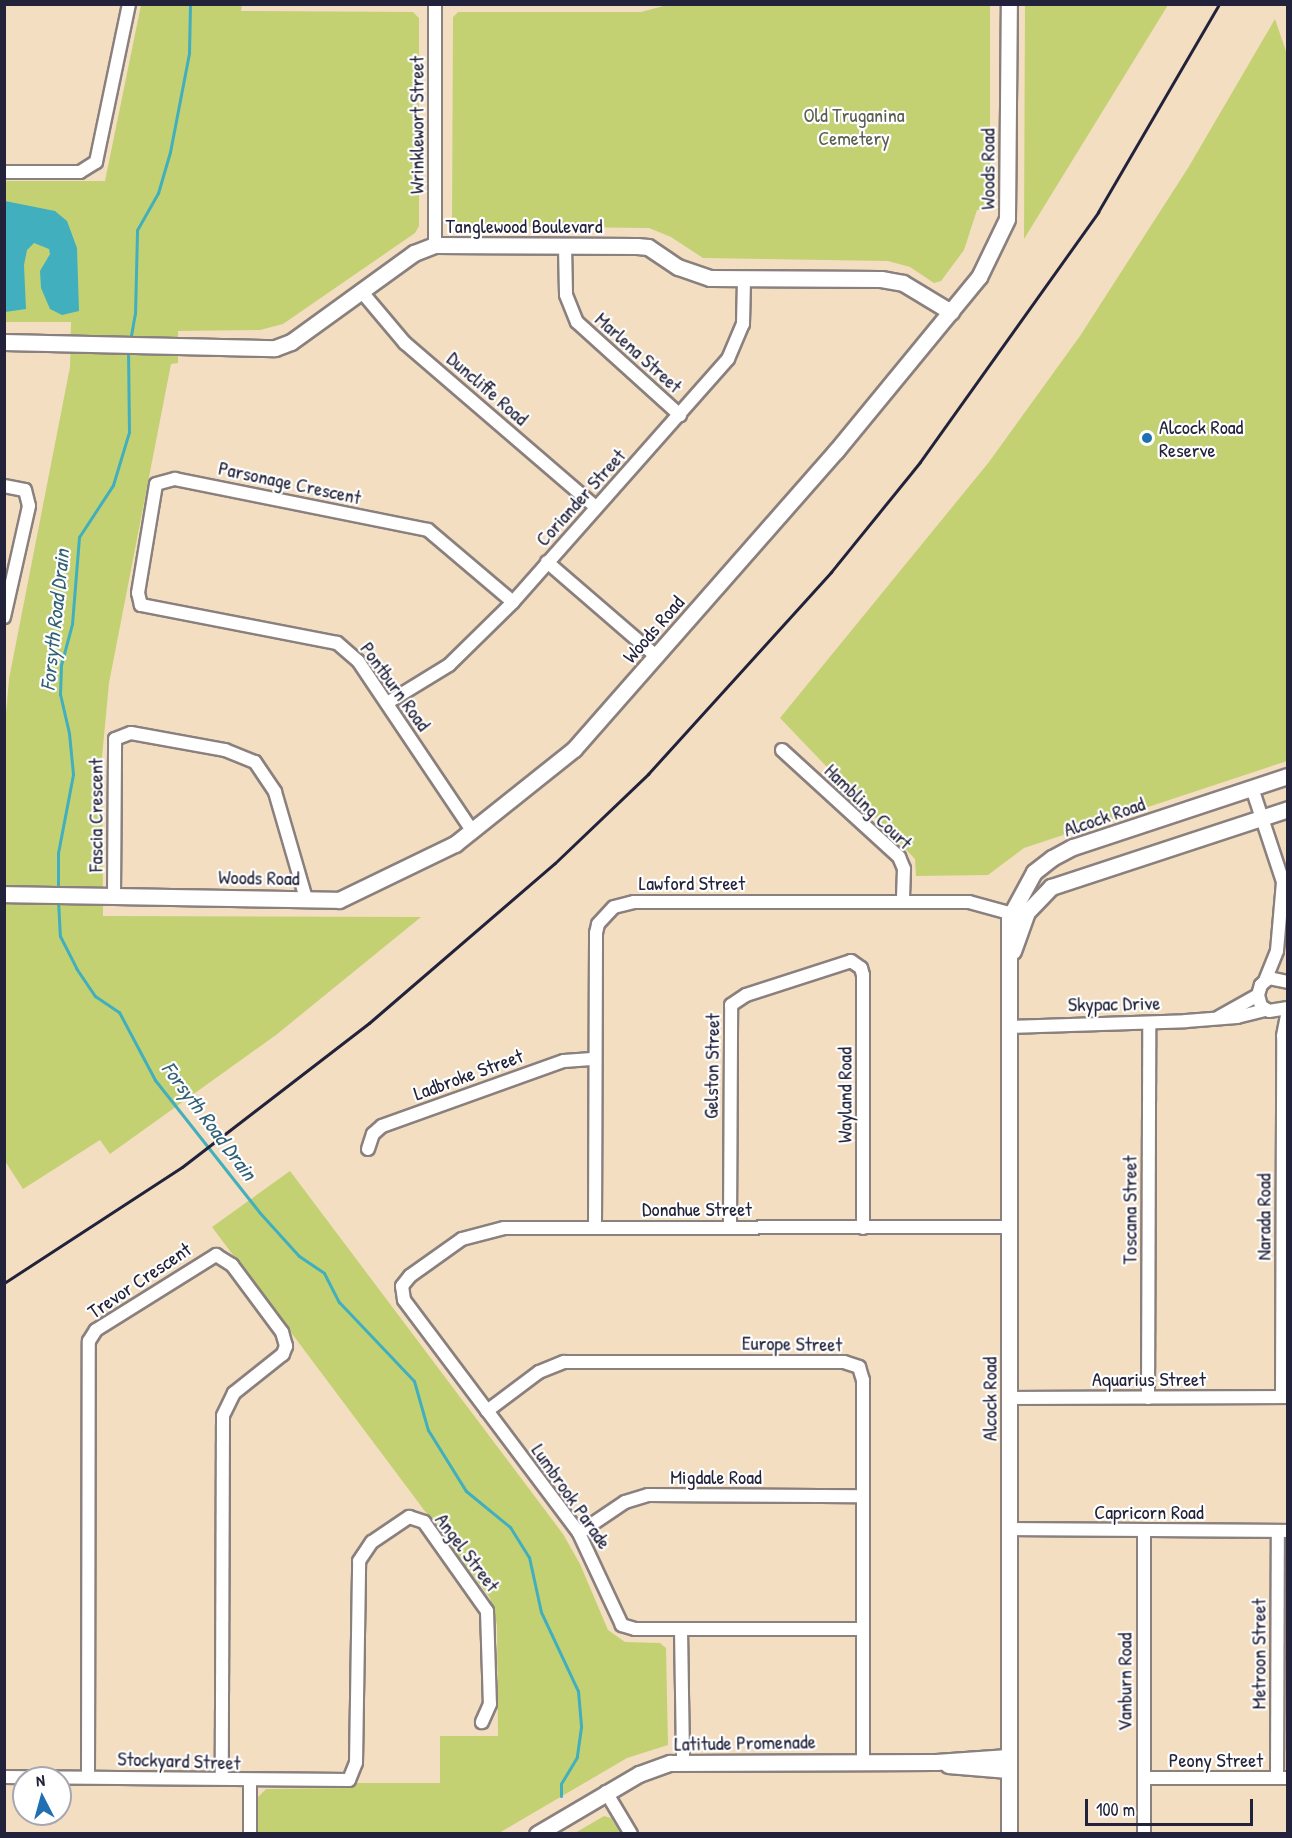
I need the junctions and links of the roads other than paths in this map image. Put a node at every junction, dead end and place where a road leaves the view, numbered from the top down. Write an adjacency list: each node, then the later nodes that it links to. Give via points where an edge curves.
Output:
1 (129, 4): 4 (street, via 96,162 80,172)
2 (435, 4): 5 (street, Wrinklewort Street)
3 (1009, 4): 9 (street, Woods Road, via 1008,219 979,278)
4 (4, 172)
5 (435, 245): 6 (street, Tanglewood Boulevard); 8 (street, Tanglewood Boulevard, via 414,253)
6 (565, 246): 7 (street, Tanglewood Boulevard, via 648,248 697,275); 11 (street, Marlena Street, via 566,295 577,322)
7 (744, 279): 9 (street, Tanglewood Boulevard, via 881,279 903,283); 11 (street, Coriander Street, via 743,324 738,343)
8 (361, 291): 10 (street, Tanglewood Boulevard, via 283,346 237,350); 13 (street, Duncliffe Road, via 405,343)
9 (951, 312): 18 (street, Woods Road)
10 (4, 342)
11 (680, 415): 13 (street, Coriander Street)
12 (4, 486): 17 (street, via 25,490 29,506)
13 (596, 507): 14 (street, Coriander Street)
14 (548, 562): 15 (street, Coriander Street); 18 (street)
15 (513, 602): 16 (street, Parsonage Crescent, via 428,530 175,479 156,484 138,593); 19 (street, Coriander Street, via 449,665)
16 (141, 605): 19 (street, Pontburn Road, via 337,643 358,661)
17 (4, 616)
18 (657, 657): 25 (street, Woods Road, via 574,749)
19 (387, 703): 25 (street, Pontburn Road)
20 (782, 750): 29 (street, Hambling Court, via 899,856 903,865)
21 (1287, 776): 22 (street, Alcock Road)
22 (1252, 788): 24 (street); 30 (street, Alcock Road, via 1052,858 1034,872)
23 (1287, 809): 24 (street)
24 (1262, 817): 30 (street, via 1060,883); 31 (street, via 1283,882)
25 (473, 832): 28 (street, Woods Road, via 339,900)
26 (4, 894): 27 (street, Woods Road)
27 (112, 895): 28 (street, Woods Road); 28 (street, Fascia Crescent, via 115,739 131,733 225,750 255,762 275,792)
28 (306, 899)
29 (903, 902): 30 (street, Lawford Street, via 977,903); 42 (street, Lawford Street, via 621,903 596,928)
30 (1018, 915): 40 (street, Alcock Road, via 1008,930)
31 (1277, 951): 33 (street); 34 (street)
32 (857, 964): 46 (street, Gelston Street, via 842,961 739,998 731,1005); 48 (street, Wayland Road, via 863,979)
33 (1265, 981): 34 (street); 35 (street)
34 (1287, 981)
35 (1258, 995): 37 (street, Narada Road); 38 (street, Skypac Drive)
36 (1287, 1009): 37 (street, Skypac Drive); 41 (street, Narada Road)
37 (1267, 1011): 38 (street, Skypac Drive); 41 (street, Narada Road)
38 (1218, 1017): 39 (street, Skypac Drive)
39 (1149, 1023): 40 (street, Skypac Drive); 52 (street, Toscana Street)
40 (1009, 1027): 47 (street, Alcock Road)
41 (1283, 1036): 44 (street, Narada Road)
42 (596, 1059): 43 (street, Ladbroke Street, via 564,1061 382,1126 373,1134); 45 (street, Lawford Street)
43 (368, 1149)
44 (1285, 1192): 50 (street, Narada Road)
45 (595, 1227): 46 (street, Donahue Street); 49 (street, Donahue Street, via 482,1231 454,1244)
46 (730, 1227): 48 (street, Donahue Street)
47 (1010, 1227): 48 (street, Donahue Street); 51 (street, Alcock Road)
48 (863, 1228)
49 (402, 1286): 53 (street, Lumbrook Parade, via 404,1300)
50 (1285, 1397): 52 (street, Aquarius Street)
51 (1010, 1398): 52 (street, Aquarius Street); 55 (street, Alcock Road)
52 (1148, 1398)
53 (488, 1412): 54 (street, Europe Street, via 539,1372 564,1362 852,1363 859,1367 863,1380); 58 (street, Lumbrook Parade)
54 (863, 1496): 58 (street, Migdale Road, via 648,1495 625,1502); 60 (street, Europe Street)
55 (1010, 1529): 56 (street, Capricorn Road); 64 (street, Alcock Road)
56 (1144, 1531): 57 (street, Capricorn Road); 69 (street, Vanburn Road)
57 (1283, 1531): 70 (street, Metroon Street)
58 (579, 1533): 59 (street, Lumbrook Parade, via 622,1625 631,1629)
59 (681, 1629): 60 (street, Lumbrook Parade); 62 (street)
60 (864, 1629): 63 (street, Europe Street)
61 (482, 1722): 68 (street, Angel Street, via 490,1704 487,1611 424,1522 405,1518 372,1542 357,1569 356,1763)
62 (682, 1762): 63 (street, Latitude Promenade); 72 (street, Latitude Promenade, via 650,1769)
63 (863, 1762): 64 (street, Latitude Promenade, via 936,1762 971,1770)
64 (1008, 1764): 76 (street, Alcock Road)
65 (4, 1777): 66 (street, Stockyard Street)
66 (88, 1777): 67 (street, Stockyard Street); 67 (street, Trevor Crescent, via 89,1341 96,1330 216,1255 232,1265 282,1332 286,1346 283,1354 234,1393 223,1416)
67 (222, 1778): 71 (street, Stockyard Street)
68 (352, 1778): 71 (street, Stockyard Street, via 337,1782)
69 (1144, 1778): 70 (street, Peony Street); 77 (street, Vanburn Road)
70 (1282, 1778)
71 (250, 1781): 73 (street)
72 (606, 1792): 74 (street, Latitude Promenade); 75 (street)
73 (250, 1833)
74 (537, 1833)
75 (630, 1833)
76 (1009, 1833)
77 (1144, 1833)

